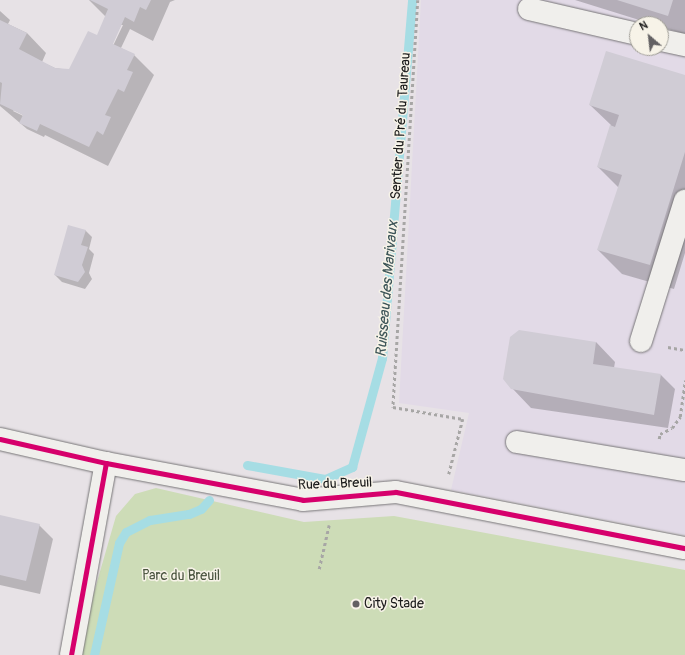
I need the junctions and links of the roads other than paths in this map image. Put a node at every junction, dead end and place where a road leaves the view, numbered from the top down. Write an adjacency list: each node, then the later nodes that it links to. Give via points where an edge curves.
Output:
1 (528, 9): 2 (street)
2 (629, 32)
3 (669, 42): 4 (street)
4 (685, 45)
5 (685, 201): 6 (street)
6 (641, 341)
7 (0, 439): 9 (street, Rue du Breuil)
8 (517, 442): 10 (street)
9 (106, 463): 11 (street, Rue du Breuil, via 303,500 396,492); 12 (street)
10 (685, 470)
11 (685, 548)
12 (71, 655)

